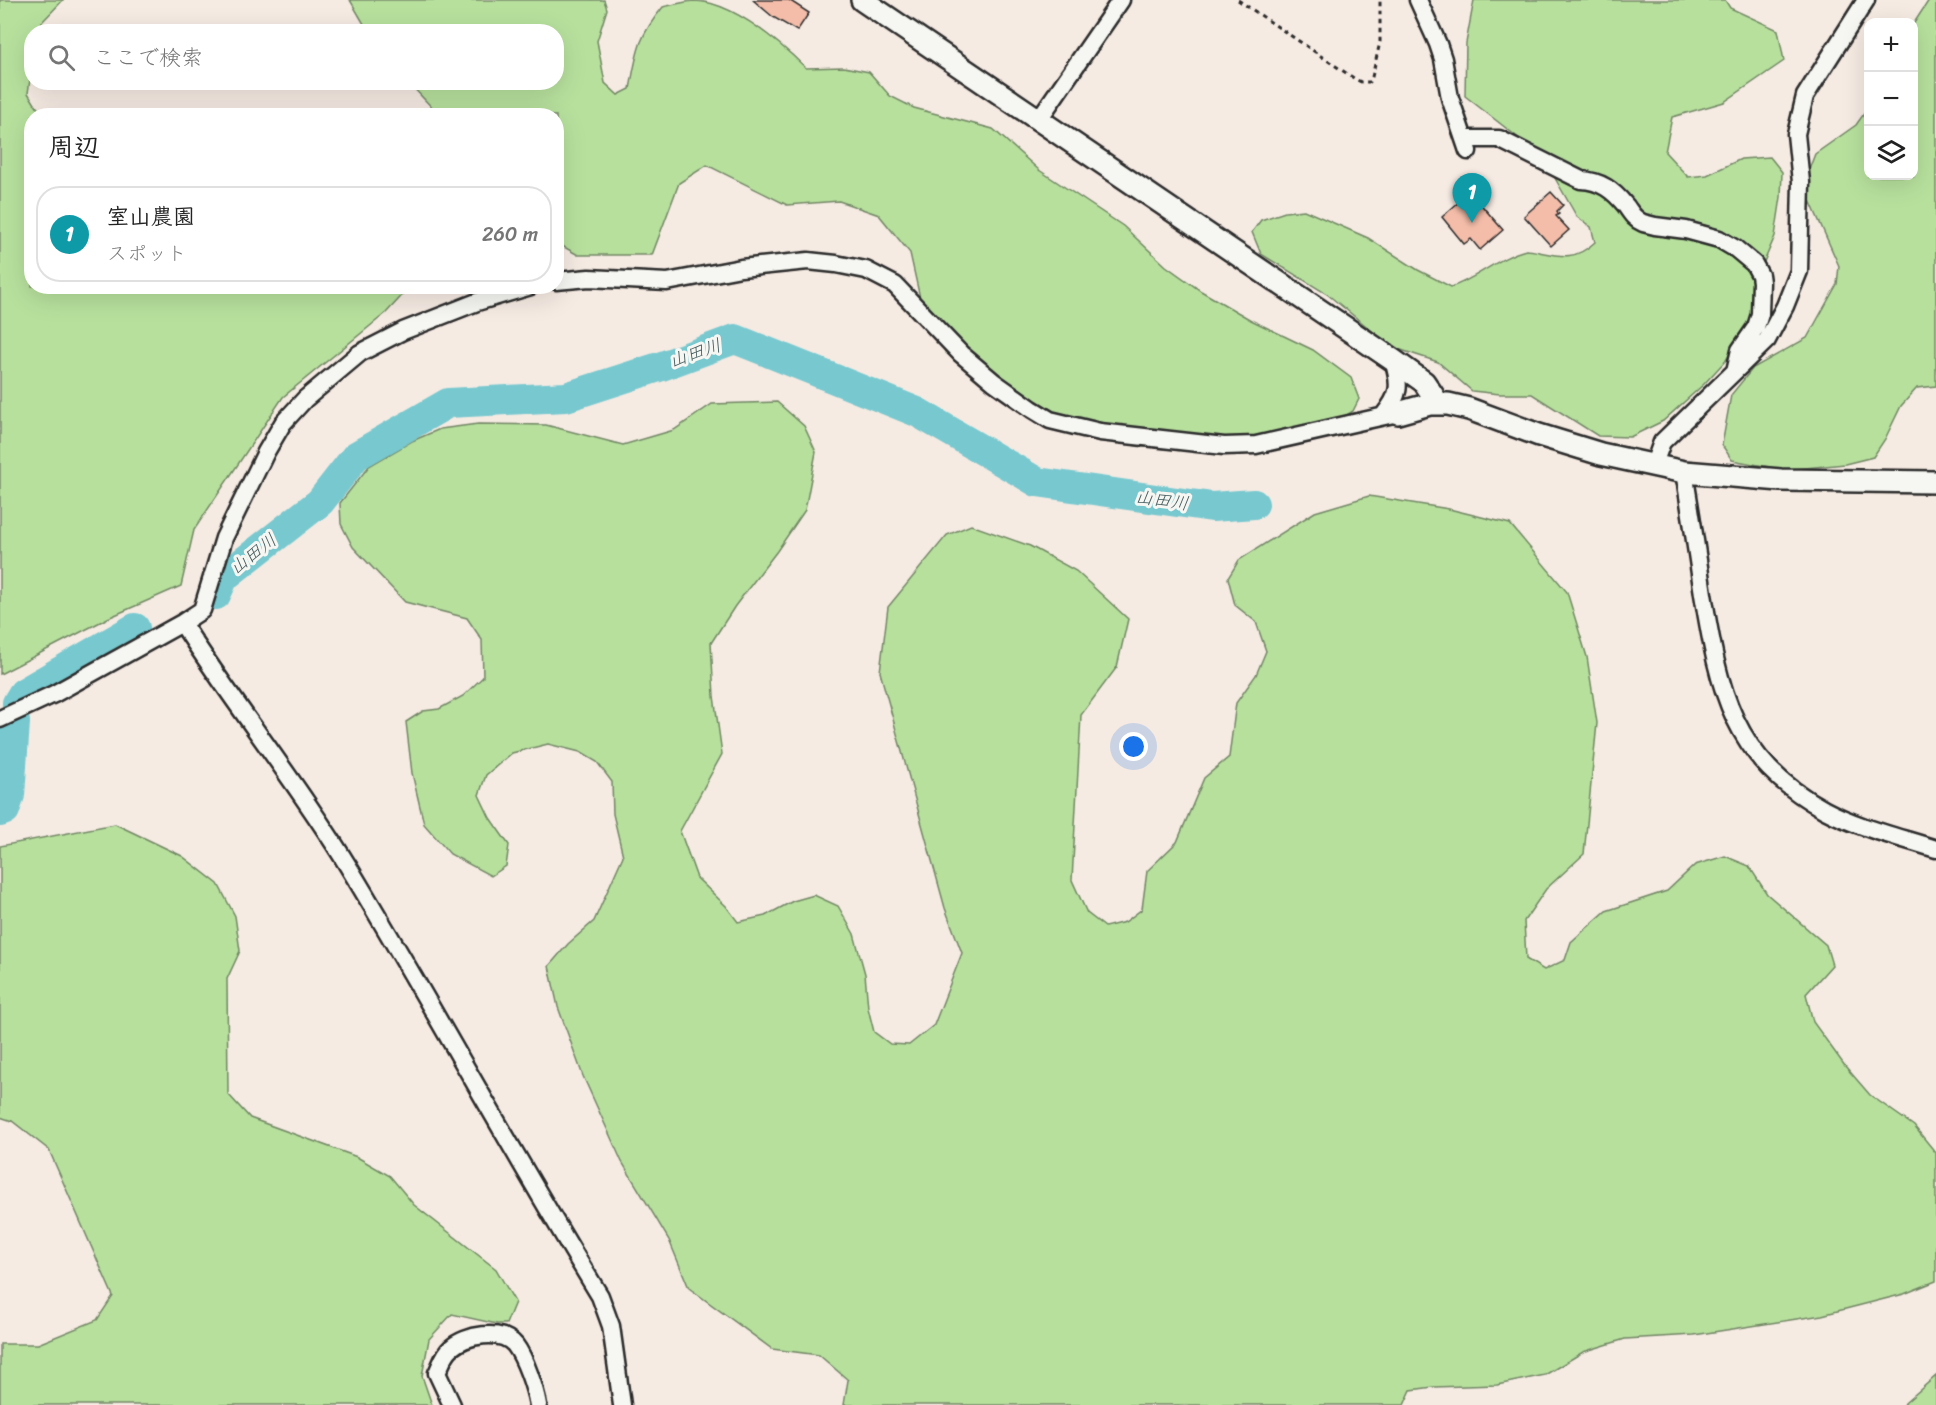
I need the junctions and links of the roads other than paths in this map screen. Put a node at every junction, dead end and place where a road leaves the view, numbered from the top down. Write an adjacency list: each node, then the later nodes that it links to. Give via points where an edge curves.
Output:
1 (862, 0): 5 (street)
2 (1121, 0): 5 (street)
3 (1418, 0): 9 (street, via 1443,58 1450,98 1466,145 1500,139 1581,180 1609,188 1643,223 1719,239 1755,264 1760,275 1760,314 1740,350)
4 (1866, 0): 9 (street, via 1805,96 1796,134 1802,182 1799,271 1767,340)
5 (1039, 119): 8 (street)
6 (564, 280): 11 (street, via 667,282 808,261 866,270 895,285 961,354 1032,409 1050,420 1100,432 1224,446 1256,445)
7 (504, 294): 15 (street, via 394,335 360,353 305,399 283,423 224,538 202,610)
8 (1393, 360): 10 (street, via 1424,382); 11 (street, via 1399,377 1398,395)
9 (1735, 372): 12 (street, via 1662,442)
10 (1438, 404): 11 (street); 12 (street, via 1469,409 1539,435)
11 (1390, 415)
12 (1653, 466): 13 (street)
13 (1684, 472): 14 (street, via 1781,480); 17 (street, via 1712,648 1732,715 1750,746 1773,773 1825,810)
14 (1936, 482)
15 (182, 623): 16 (street, via 54,694); 20 (street, via 218,680 291,777 347,865 600,1296 611,1326)
16 (0, 719)
17 (1936, 849)
18 (452, 1405): 19 (street, via 437,1372 444,1358 451,1348 466,1340 494,1335 502,1335 514,1344)
19 (538, 1405)
20 (622, 1405)

